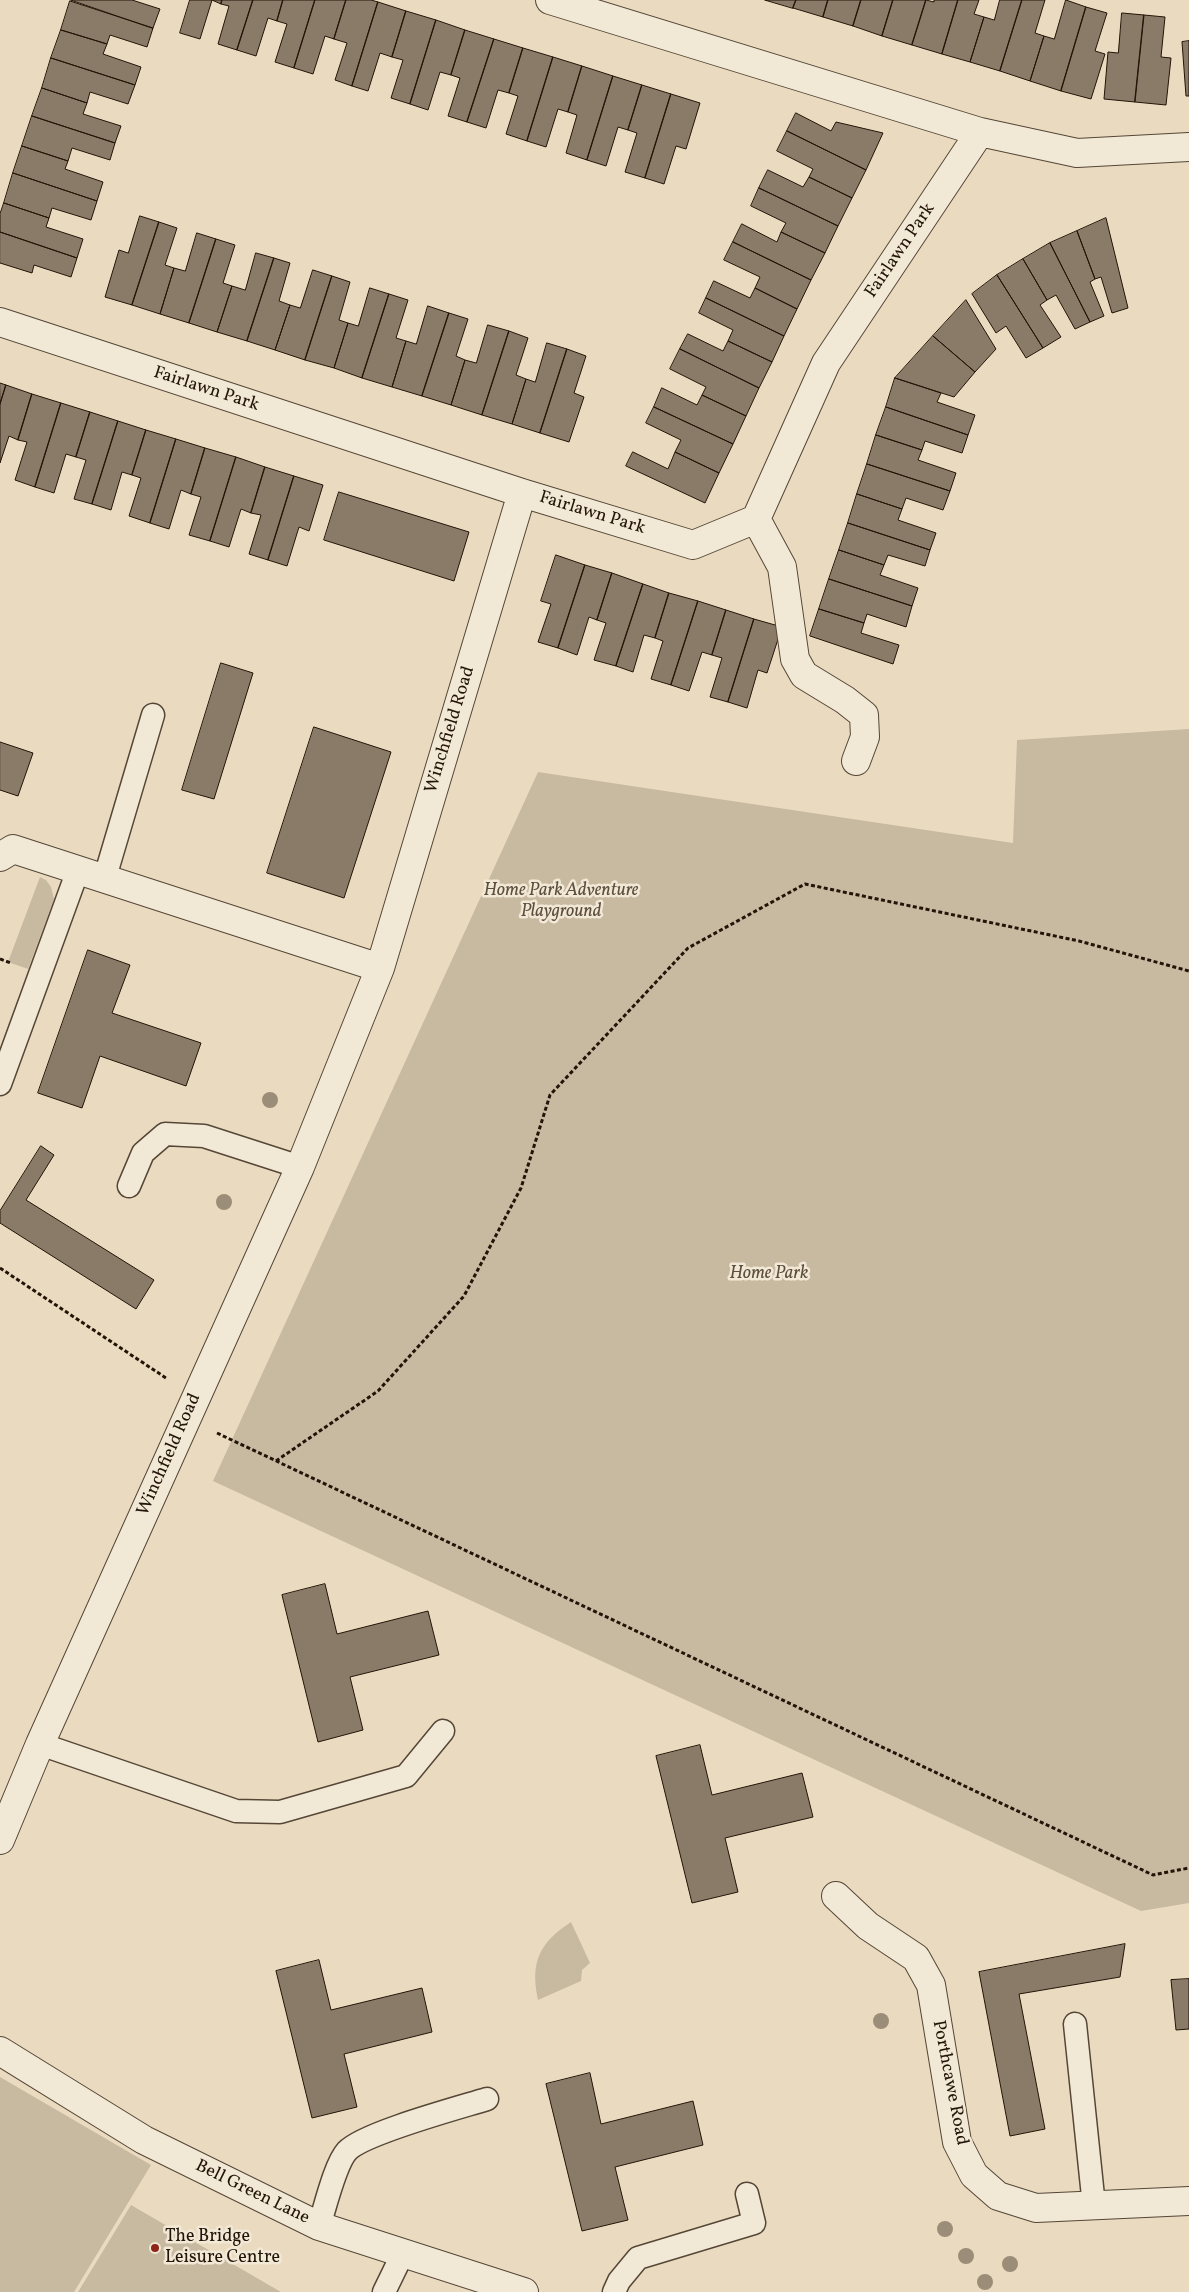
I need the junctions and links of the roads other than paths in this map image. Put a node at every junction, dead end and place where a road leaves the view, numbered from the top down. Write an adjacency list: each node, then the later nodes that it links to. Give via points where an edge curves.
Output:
1 (550, 0): 2 (street)
2 (980, 132): 3 (street, via 1078,153); 6 (street, Fairlawn Park, via 826,363)
3 (1189, 148)
4 (0, 322): 5 (street, Fairlawn Park)
5 (522, 493): 6 (street, Fairlawn Park, via 693,545); 12 (street, Winchfield Road)
6 (756, 519): 8 (street, via 782,567 795,659 804,675 864,715 865,737)
7 (153, 715): 11 (lane)
8 (856, 761)
9 (0, 857): 10 (street, via 13,849)
10 (78, 870): 11 (street); 13 (lane)
11 (105, 877): 12 (street)
12 (380, 968): 14 (street, Winchfield Road)
13 (0, 1084)
14 (300, 1167): 15 (lane, via 204,1136 164,1134 143,1154); 17 (street, Winchfield Road)
15 (129, 1186)
16 (443, 1731): 17 (lane, via 406,1776 280,1812 236,1812)
17 (40, 1744): 18 (street, Winchfield Road)
18 (0, 1840)
19 (836, 1896): 25 (street, Porthcawe Road, via 868,1926 916,1958 930,1985 957,2142 974,2175 998,2196 1036,2208)
20 (1075, 2024): 25 (lane)
21 (0, 2051): 26 (street, Bell Green Lane, via 144,2140)
22 (487, 2099): 26 (lane, via 364,2139 347,2152)
23 (747, 2194): 30 (lane, via 754,2223 638,2258 619,2280)
24 (1189, 2201): 25 (street, Porthcawe Road)
25 (1094, 2206)
26 (319, 2226): 27 (street, Bell Green Lane)
27 (402, 2253): 28 (lane); 29 (street, Bell Green Lane)
28 (384, 2292)
29 (524, 2292)
30 (614, 2292)

